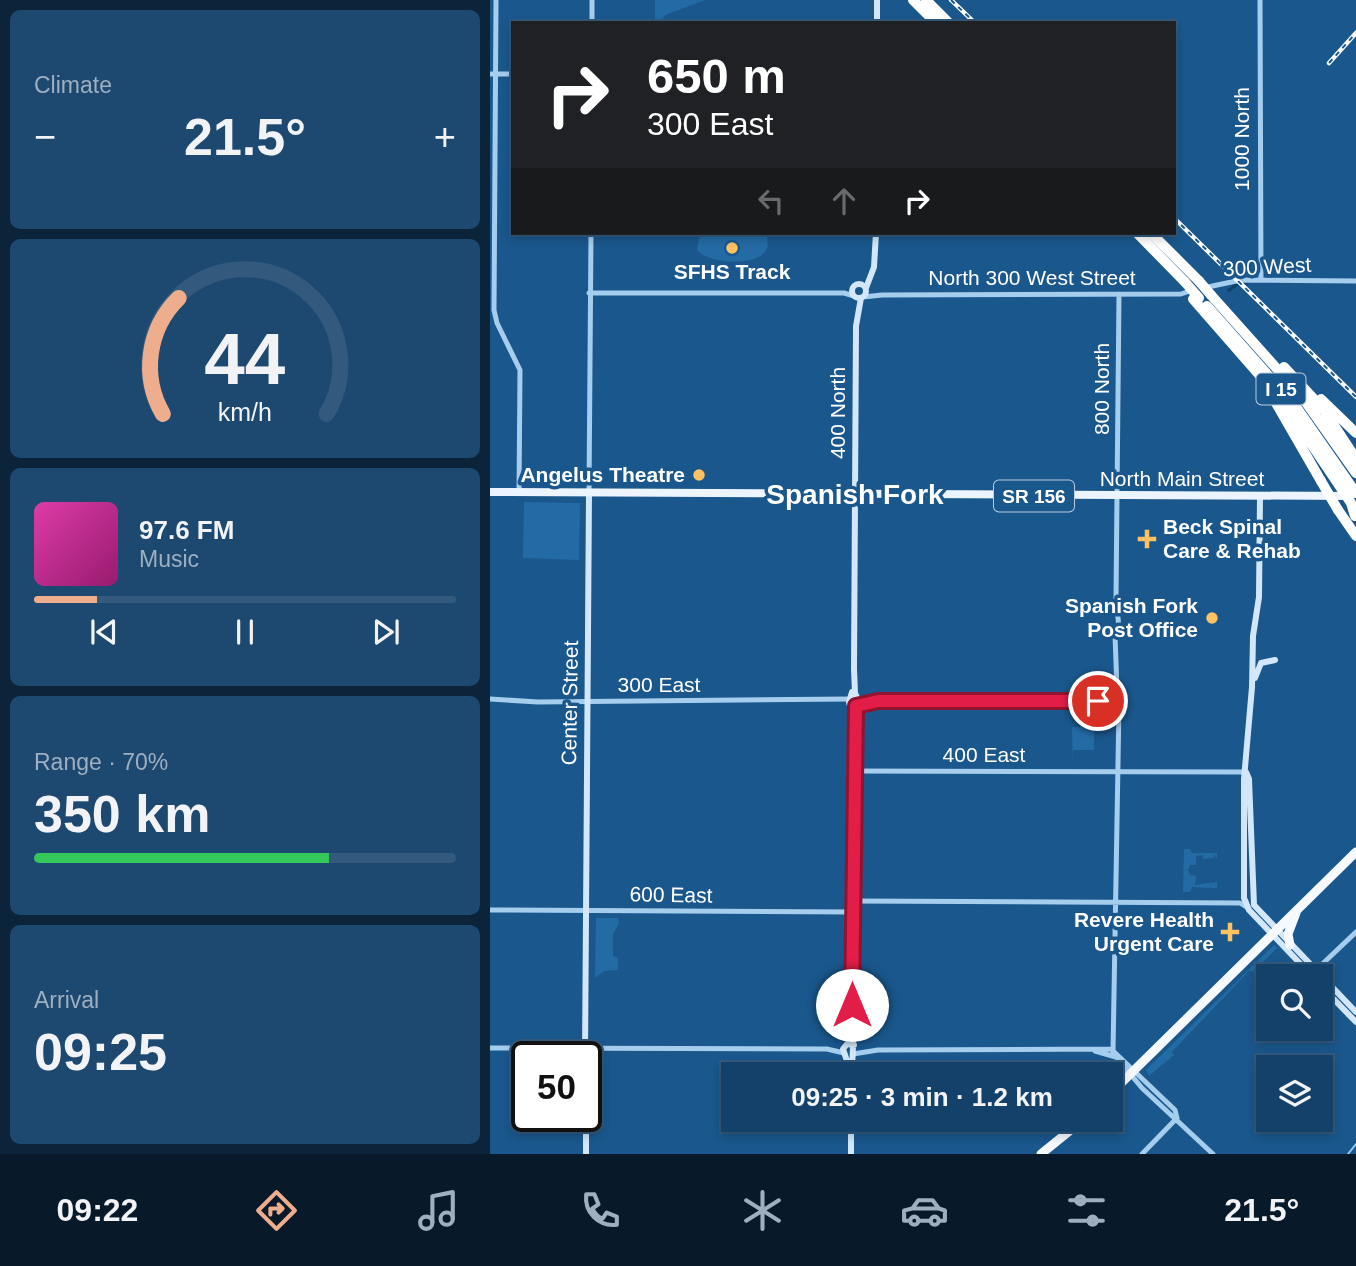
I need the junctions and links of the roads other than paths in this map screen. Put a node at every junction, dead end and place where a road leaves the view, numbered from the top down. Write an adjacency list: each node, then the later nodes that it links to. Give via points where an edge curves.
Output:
1 (496, 0): 11 (street)
2 (592, 0): 7 (street)
3 (877, 0): 8 (main road)
4 (913, 0): 9 (highway)
5 (926, 0): 10 (highway)
6 (1260, 0): 18 (street, 1000 North)
7 (592, 21)
8 (877, 21)
9 (934, 21)
10 (947, 21)
11 (493, 74): 12 (street); 37 (street, via 494,310 520,370)
12 (511, 74)
13 (591, 235): 23 (street, Center Street)
14 (876, 235): 17 (main road)
15 (1140, 235): 21 (highway, I 15)
16 (1153, 235): 29 (highway, I 15, bridge)
17 (873, 272): 20 (main road); 22 (main road)
18 (1261, 279): 19 (street, 300 West); 21 (street, 300 West)
19 (1356, 281)
20 (856, 285): 22 (main road); 24 (street); 27 (main road)
21 (1182, 287): 25 (street, North 300 West Street); 28 (highway, I 15, bridge)
22 (866, 289): 26 (street); 27 (main road)
23 (589, 293): 24 (street); 38 (street, Center Street)
24 (841, 293): 27 (street)
25 (1119, 294): 26 (street, North 300 West Street); 42 (street, 800 North)
26 (882, 295): 27 (street)
27 (858, 297): 40 (main road, 400 North)
28 (1196, 298): 31 (highway); 39 (highway, I 15, via 1297,408)
29 (1243, 328): 30 (highway); 35 (highway, I 15, via 1303,398)
30 (1280, 362): 32 (highway); 33 (highway, via 1324,410)
31 (1254, 370): 34 (highway, via 1283,402); 45 (highway, bridge)
32 (1356, 433)
33 (1356, 459)
34 (1329, 472): 39 (highway); 41 (highway, via 1332,487)
35 (1356, 473)
36 (490, 492): 37 (main road, SR 156)
37 (519, 493): 38 (main road, SR 156)
38 (589, 493): 40 (main road, North Main Street / SR 156); 49 (main road, Center Street)
39 (1353, 493): 41 (main road, North Main Street / SR 156); 44 (highway)
40 (855, 495): 42 (main road, North Main Street / SR 156); 51 (main road, 400 North)
41 (1324, 496): 43 (main road, North Main Street / SR 156); 44 (highway, via 1342,503)
42 (1117, 497): 43 (main road, North Main Street / SR 156); 50 (street, 800 North)
43 (1260, 497): 47 (main road)
44 (1356, 517)
45 (1356, 536)
46 (1276, 660): 47 (main road, via 1260,663)
47 (1252, 687): 54 (main road)
48 (490, 699): 49 (street, 300 East)
49 (587, 701): 51 (street, 300 East); 62 (main road, Center Street)
50 (1115, 701): 51 (street, 300 East); 53 (street, 800 North)
51 (853, 702): 52 (main road, 400 North)
52 (853, 771): 53 (street, 400 East); 58 (main road, 400 North)
53 (1115, 771): 54 (street, 400 East); 59 (street, 800 North)
54 (1246, 772): 55 (main road); 55 (main road)
55 (1247, 837): 57 (main road); 64 (main road, via 1253,902)
56 (1356, 852): 60 (highway)
57 (1242, 900): 59 (street); 64 (main road)
58 (852, 901): 59 (street); 63 (main road, 400 North)
59 (1115, 903): 75 (street, 800 North)
60 (1298, 908): 64 (highway); 66 (highway, via 1288,934)
61 (490, 910): 62 (street, 600 East)
62 (586, 911): 63 (street, 600 East); 78 (main road, Center Street)
63 (852, 912): 82 (main road, 400 North)
64 (1274, 932): 66 (main road); 67 (main road); 86 (highway)
65 (1356, 932): 69 (street)
66 (1290, 945): 68 (main road)
67 (1302, 964)
68 (1306, 964)
69 (1323, 964)
70 (1333, 989): 72 (main road)
71 (1333, 992): 72 (main road)
72 (1340, 995): 74 (main road)
73 (1333, 998): 76 (main road)
74 (1356, 1012)
75 (1114, 1013): 77 (street); 83 (street)
76 (1356, 1021)
77 (1116, 1040): 83 (street); 84 (street)
78 (585, 1041)
79 (490, 1048): 80 (street)
80 (511, 1048)
81 (602, 1048): 82 (street)
82 (849, 1050): 83 (street); 85 (main road, 400 North)
83 (1109, 1051): 84 (street); 86 (street)
84 (1123, 1058): 86 (street)
85 (850, 1062)
86 (1133, 1072): 87 (highway); 88 (street)
87 (1123, 1082)
88 (1177, 1118): 95 (street); 96 (street)
89 (586, 1132): 92 (main road)
90 (851, 1132): 93 (main road)
91 (1068, 1132): 94 (highway)
92 (586, 1154)
93 (851, 1154)
94 (1041, 1154)
95 (1142, 1154)
96 (1213, 1154)

